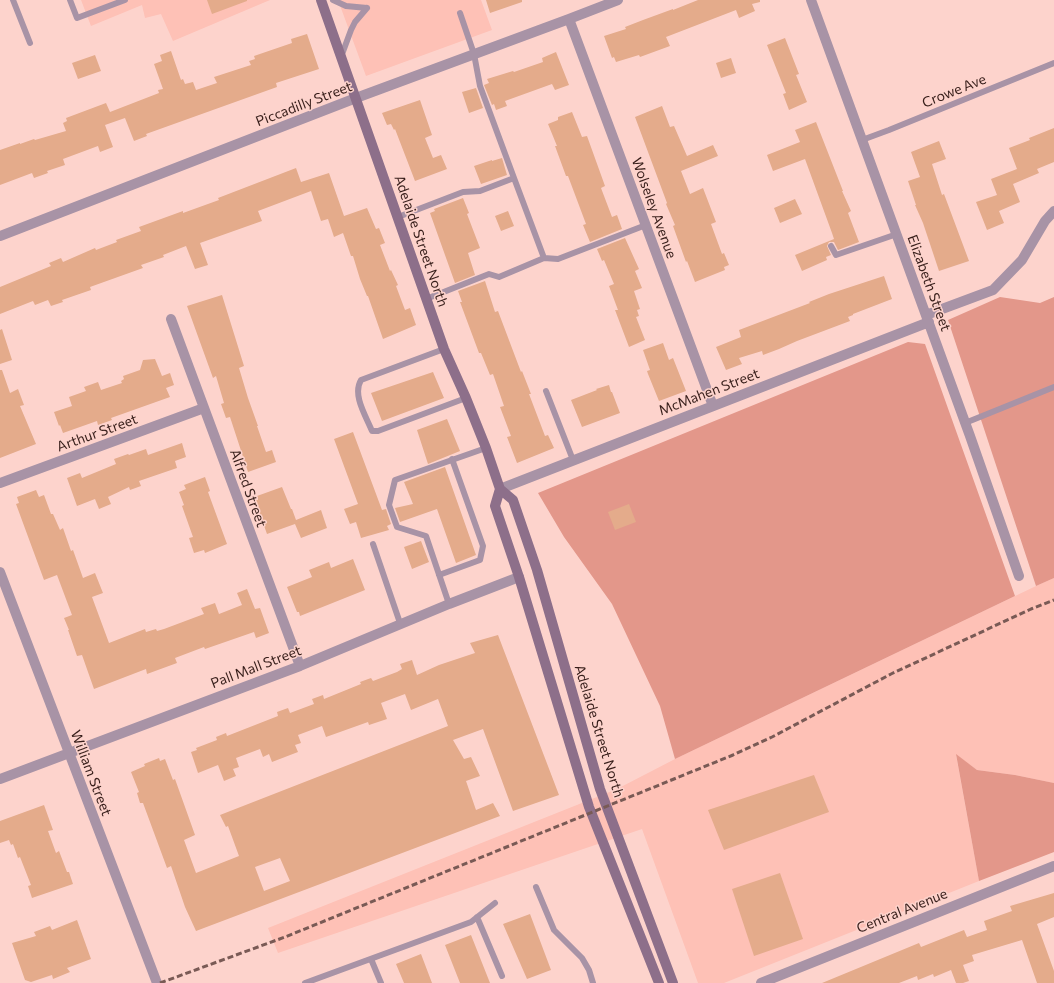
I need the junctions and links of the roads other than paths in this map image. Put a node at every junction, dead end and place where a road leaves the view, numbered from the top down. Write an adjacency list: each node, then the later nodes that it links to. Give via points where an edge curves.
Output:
1 (13, 0): 10 (lane)
2 (70, 0): 3 (lane, via 77,18)
3 (125, 0)
4 (321, 0): 12 (main road, Adelaide Street North)
5 (333, 0): 12 (lane, via 346,6 367,8 355,22)
6 (618, 0): 9 (street, Piccadilly Street)
7 (811, 0): 15 (street, Elizabeth Street)
8 (460, 12): 11 (lane)
9 (570, 19): 11 (street, Piccadilly Street); 19 (street, Wolseley Avenue)
10 (30, 43)
11 (474, 54): 14 (street, Piccadilly Street); 16 (lane, via 480,86)
12 (341, 56): 14 (main road, Adelaide Street North)
13 (1054, 63): 15 (lane, Crowe Ave)
14 (356, 98): 18 (main road, Adelaide Street North); 21 (street, Piccadilly Street)
15 (862, 140): 20 (street, Elizabeth Street)
16 (514, 178): 18 (lane, via 480,190 462,192); 23 (lane)
17 (1054, 211): 25 (street, McMahen Street, via 1022,260 993,290)
18 (398, 217): 24 (main road, Adelaide Street North)
19 (646, 225): 23 (lane, via 558,259); 31 (street, Wolseley Avenue)
20 (897, 234): 22 (lane, via 836,255); 25 (street, Elizabeth Street)
21 (0, 236)
22 (831, 246)
23 (544, 258): 24 (lane, via 499,277 488,274)
24 (426, 299): 27 (main road, Adelaide Street North)
25 (927, 318): 31 (street, McMahen Street); 33 (street, Elizabeth Street)
26 (171, 319): 32 (street, Alfred Street)
27 (444, 349): 30 (main road, Adelaide Street North); 30 (lane, via 361,380 358,385 358,397 372,431)
28 (1054, 387): 33 (lane)
29 (546, 391): 36 (lane)
30 (466, 398): 34 (main road, Adelaide Street North)
31 (713, 406): 36 (street, McMahen Street)
32 (204, 408): 37 (street, Arthur Street); 46 (street, Alfred Street)
33 (964, 423): 42 (street, Elizabeth Street)
34 (486, 448): 35 (lane); 38 (main road, Adelaide Street North)
35 (452, 460): 41 (lane, via 483,546 480,560); 41 (lane, via 395,480 390,505 397,527 426,536)
36 (573, 460): 38 (street, McMahen Street)
37 (0, 483)
38 (500, 489): 43 (main road, Adelaide Street North, via 496,506); 60 (main road, Adelaide Street North, via 513,500 537,570 600,790)
39 (373, 544): 45 (lane)
40 (0, 572): 47 (street, William Street)
41 (439, 575): 44 (lane)
42 (1019, 576)
43 (520, 577): 44 (street, Pall Mall Street); 59 (main road, Adelaide Street North, via 589,807)
44 (449, 604): 45 (street, Pall Mall Street)
45 (400, 623): 46 (street, Pall Mall Street)
46 (300, 666): 47 (street, Pall Mall Street)
47 (69, 754): 48 (street, Pall Mall Street); 55 (street, William Street)
48 (0, 779)
49 (1054, 866): 61 (street, Central Avenue)
50 (536, 887): 58 (lane, via 554,930 582,958)
51 (495, 904): 52 (lane)
52 (477, 917): 53 (lane, via 471,922); 54 (lane)
53 (371, 959): 56 (lane); 57 (lane)
54 (502, 976)
55 (157, 983)
56 (305, 983)
57 (381, 983)
58 (593, 983)
59 (659, 983)
60 (673, 983)
61 (761, 983)

